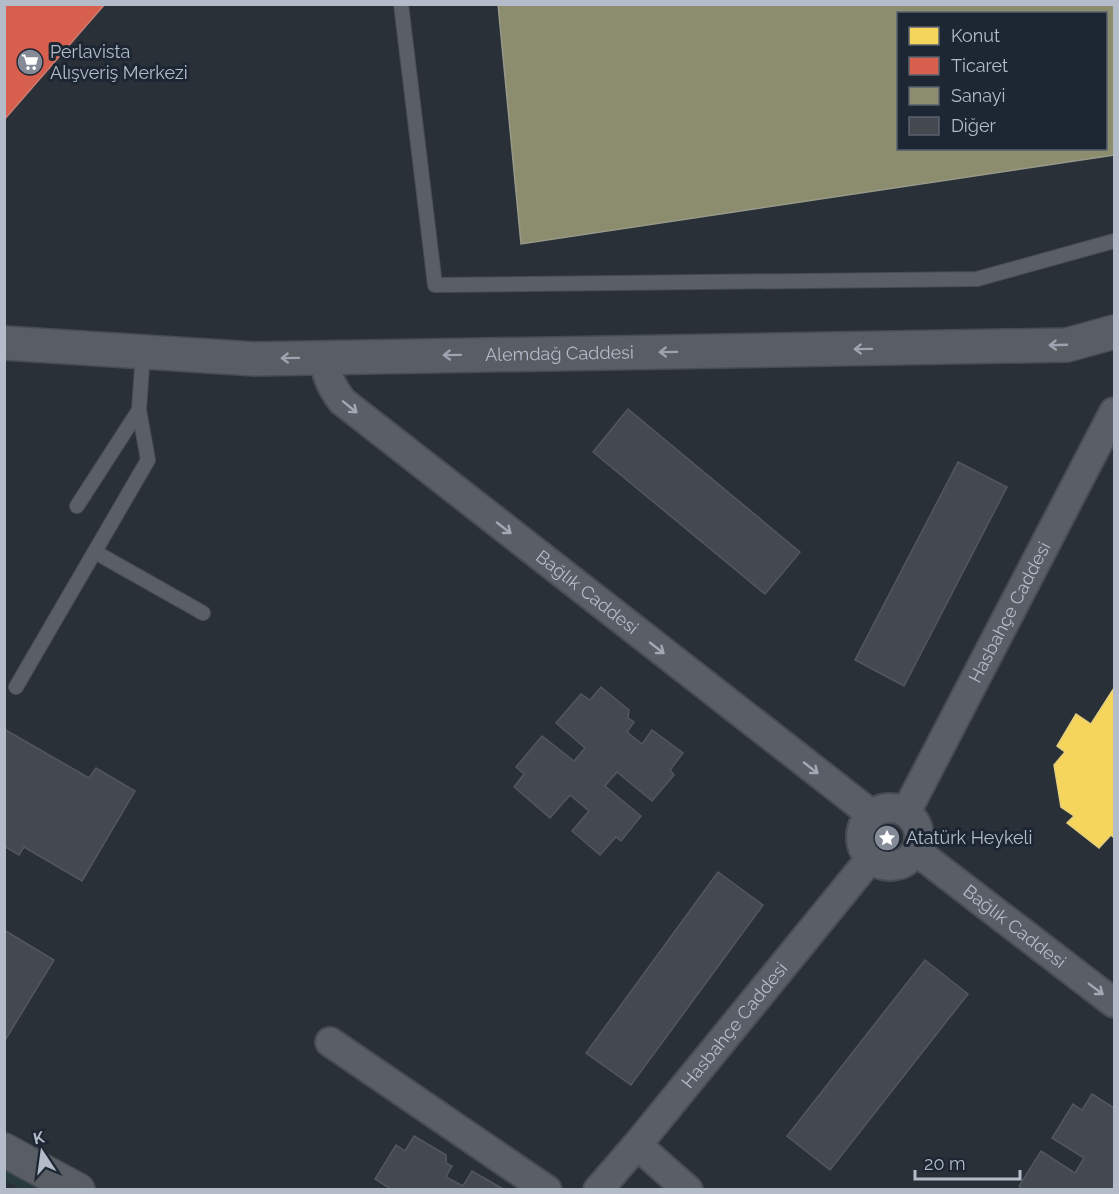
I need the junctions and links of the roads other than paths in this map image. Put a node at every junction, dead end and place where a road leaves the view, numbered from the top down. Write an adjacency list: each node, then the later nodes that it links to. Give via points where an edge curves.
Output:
1 (401, 4): 2 (lane, via 435,285 978,279)
2 (1114, 241)
3 (1114, 332): 6 (main road, Alemdağ Caddesi, one-way to 6, via 1067,345)
4 (4, 343): 5 (main road, Alemdağ Caddesi)
5 (143, 352): 6 (main road, Alemdağ Caddesi, one-way to 5, via 255,359); 7 (lane)
6 (325, 358): 14 (street, Bağlık Caddesi, one-way to 14, via 331,386 342,401)
7 (139, 410): 9 (lane); 10 (lane, via 148,460)
8 (1114, 412): 13 (street, Hasbahçe Caddesi)
9 (77, 506)
10 (95, 552): 11 (lane); 12 (lane)
11 (203, 613)
12 (16, 687)
13 (906, 812): 14 (street, via 888,807); 15 (street, via 917,826)
14 (871, 814): 16 (street, via 864,821 860,841)
15 (916, 851): 16 (street, via 910,859 895,866); 17 (street, Bağlık Caddesi, one-way to 17)
16 (870, 859): 19 (street, Hasbahçe Caddesi)
17 (1114, 1003)
18 (330, 1042): 22 (street)
19 (637, 1145): 23 (street, Hasbahçe Caddesi); 24 (street)
20 (4, 1150): 21 (main road)
21 (78, 1190)
22 (547, 1190)
23 (598, 1190)
24 (688, 1190)

